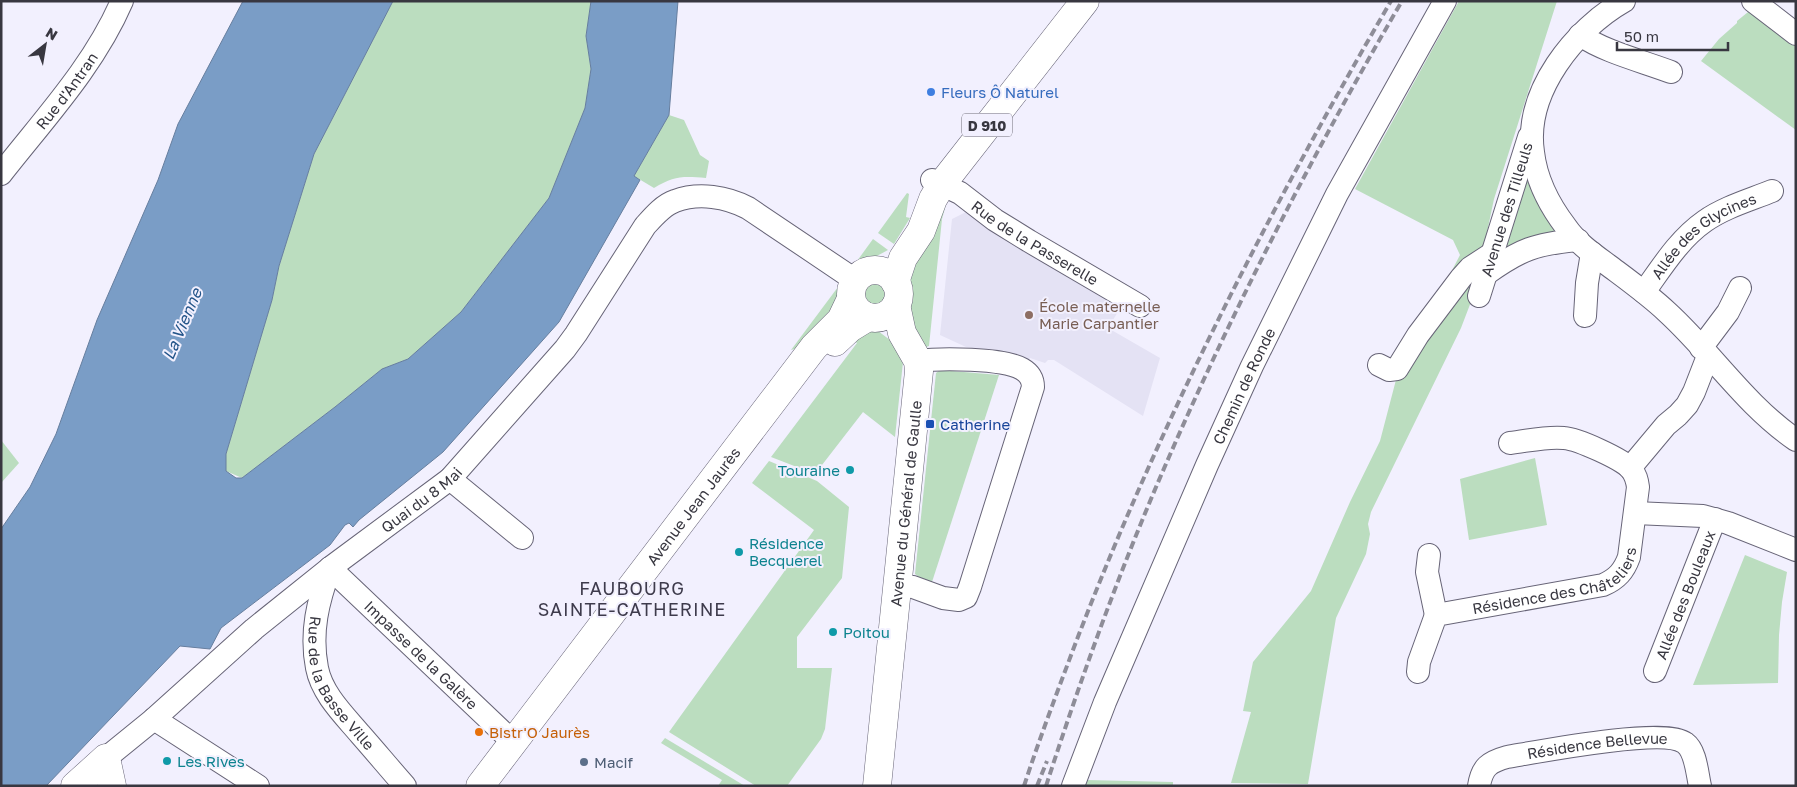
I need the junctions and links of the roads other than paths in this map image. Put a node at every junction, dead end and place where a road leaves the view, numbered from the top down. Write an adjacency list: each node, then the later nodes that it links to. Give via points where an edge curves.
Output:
1 (122, 1): 11 (street, Rue d'Antran, via 82,70)
2 (1069, 1): 12 (main road, D 910, via 960,140)
3 (1084, 1): 12 (main road, D 910)
4 (1446, 1): 50 (street, Chemin de Ronde, via 1337,194 1252,366 1105,702)
5 (1624, 1): 7 (street)
6 (1753, 1): 8 (street)
7 (1580, 34): 9 (street, via 1597,44); 10 (street, via 1550,76)
8 (1796, 34)
9 (1671, 72)
10 (1533, 123): 14 (street, via 1532,150 1538,177 1566,228); 15 (street, Avenue des Tilleuls)
11 (1, 174)
12 (937, 182): 18 (main road, D 910, via 926,193 920,219); 20 (street, Rue de la Passerelle, via 960,193 1028,241)
13 (1772, 191): 17 (street, Allée des Glycines, via 1721,212 1698,226 1677,247)
14 (1585, 247): 15 (street, via 1549,243); 17 (street); 21 (street, via 1588,283)
15 (1489, 263): 19 (street, Avenue des Tilleuls); 24 (street, via 1476,264 1461,278 1397,368 1389,370)
16 (1740, 288): 23 (street)
17 (1644, 292): 23 (street)
18 (875, 296): 22 (main road, Avenue du Général de Gaulle, via 899,321); 28 (street, Quai du 8 Mai, via 734,201 715,198 674,201 645,226 565,349); 40 (main road, Avenue Jean Jaurès / D 910, via 841,320 814,347); 48 (main road, Avenue Jean Jaurès / D 910, via 833,344)
19 (1479, 296)
20 (1140, 306)
21 (1585, 316)
22 (913, 352): 35 (main road, Avenue du Général de Gaulle, via 919,371); 35 (street, via 938,359 999,362 1014,366 1033,380 1034,387 966,596 959,600 943,598 913,587)
23 (1705, 352): 25 (street, via 1760,411); 27 (street, via 1687,405)
24 (1379, 365)
25 (1796, 440)
26 (1510, 444): 27 (street, via 1566,438 1587,445)
27 (1630, 468): 29 (street, Résidence des Châteliers, via 1638,487)
28 (450, 479): 31 (street); 34 (street, Quai du 8 Mai)
29 (1635, 513): 30 (street, Résidence des Châteliers); 36 (street, Résidence des Châteliers, via 1628,562 1611,582)
30 (1716, 519): 32 (street, Résidence des Châteliers); 37 (street, Allée des Bouleaux)
31 (522, 538)
32 (1796, 550)
33 (1429, 555): 36 (street, via 1427,572)
34 (330, 568): 39 (street, Quai du 8 Mai, via 254,629); 40 (street, Impasse de la Galère); 46 (street, Rue de la Basse Ville, via 318,600 317,669 334,704)
35 (898, 586): 49 (main road, Avenue du Général de Gaulle)
36 (1436, 615): 38 (street)
37 (1655, 671)
38 (1418, 672)
39 (154, 719): 41 (street, Quai du 8 Mai); 45 (street)
40 (513, 742): 47 (main road, Avenue Jean Jaurès / D 910)
41 (106, 758): 43 (main road); 44 (main road)
42 (1699, 785): 51 (street, Résidence Bellevue, via 1690,747 1670,738 1605,741 1494,761 1486,767)
43 (75, 786)
44 (112, 786)
45 (258, 786)
46 (405, 786)
47 (480, 786)
48 (498, 786)
49 (877, 786)
50 (1073, 786)
51 (1479, 786)

